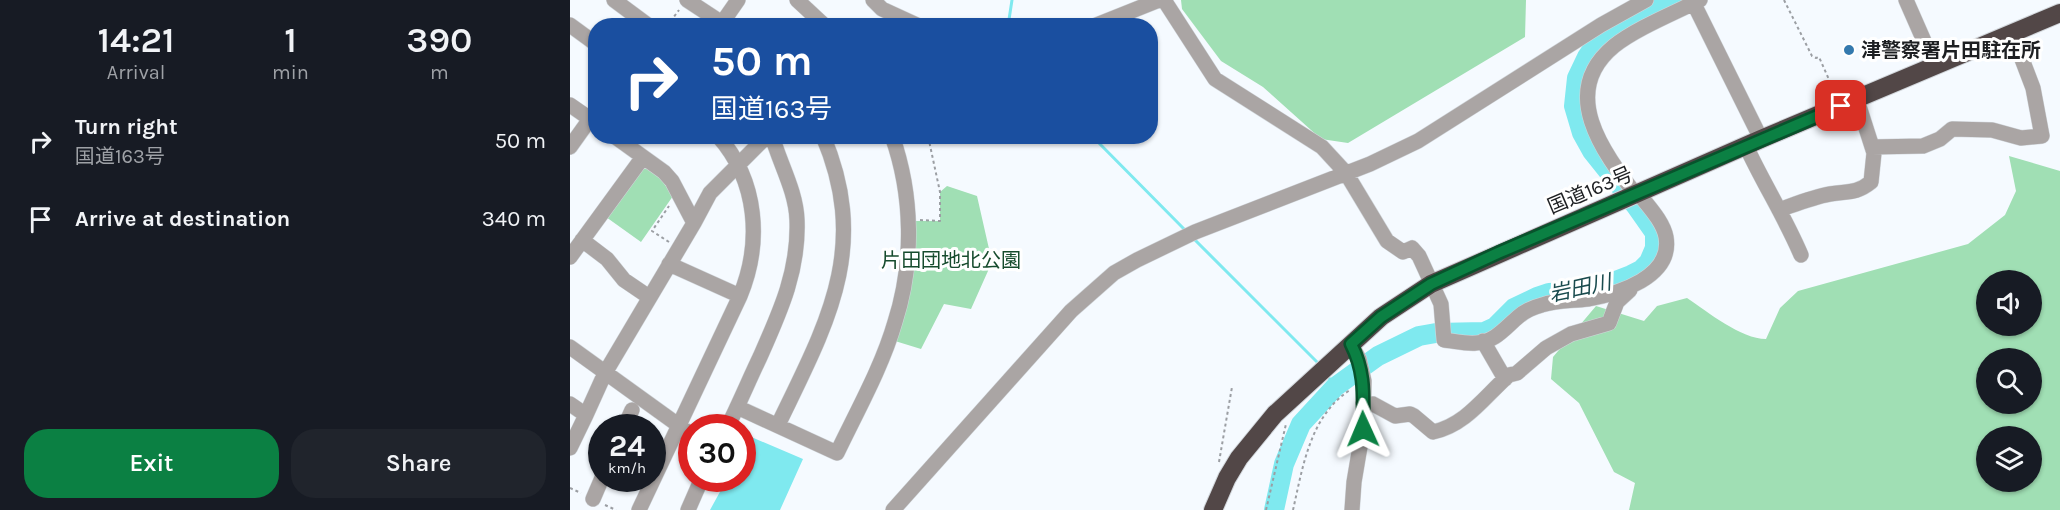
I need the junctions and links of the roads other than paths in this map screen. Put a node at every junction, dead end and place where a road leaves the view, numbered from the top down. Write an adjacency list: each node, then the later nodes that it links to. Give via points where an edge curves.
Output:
1 (614, 0): 12 (street)
2 (738, 0): 14 (street)
3 (797, 0): 15 (street)
4 (873, 0): 16 (street)
5 (1159, 0): 17 (street)
6 (1164, 0): 37 (street, via 1215,79 1322,147)
7 (1646, 0): 37 (street, via 1418,141)
8 (1695, 1): 26 (street); 38 (street, via 1614,46 1590,78 1587,98 1593,127)
9 (683, 4): 13 (street)
10 (1909, 6): 21 (street)
11 (2060, 13): 19 (highway, 国道163号)
12 (638, 18)
13 (710, 18)
14 (727, 18)
15 (816, 18)
16 (902, 18)
17 (1115, 18)
18 (570, 25): 20 (street)
19 (2012, 33): 21 (highway, 国道163号); 34 (street, via 2033,88 2042,136 2021,138 1992,130 1952,129 1923,146)
20 (588, 38)
21 (1935, 66): 22 (highway, 国道163号)
22 (1849, 103): 26 (highway, 国道163号); 34 (street)
23 (570, 105): 24 (street)
24 (588, 118)
25 (588, 127): 33 (street)
26 (1754, 143): 38 (highway, 国道163号); 39 (street, via 1764,184)
27 (625, 144): 35 (street)
28 (724, 144): 36 (street)
29 (759, 144): 36 (street)
30 (775, 144): 56 (street, via 797,218 796,247 790,286)
31 (826, 144): 63 (street, via 841,199 841,274 829,315)
32 (894, 144): 63 (street, via 908,219 904,286 896,321 837,453)
33 (570, 147)
34 (1872, 147): 39 (street, via 1871,182 1860,190 1830,194)
35 (643, 157): 40 (street, via 672,181); 41 (street)
36 (738, 164): 40 (street, via 710,193); 47 (street, via 752,207 754,234 751,265)
37 (1346, 173): 45 (street, via 1387,241 1403,252 1412,248); 70 (street, via 1195,232 1114,273 1071,311)
38 (1633, 196): 45 (highway, 国道163号); 46 (street, via 1664,230 1666,243 1659,265)
39 (1779, 210): 42 (street)
40 (694, 223): 44 (street)
41 (582, 240): 43 (street); 48 (street, via 607,259 624,280)
42 (1801, 255)
43 (570, 257)
44 (669, 264): 47 (street); 48 (street)
45 (1431, 284): 49 (street, via 1441,304 1444,340); 51 (highway, 国道163号, via 1381,317)
46 (1635, 284): 49 (street, via 1589,299 1542,305 1519,316 1497,336); 53 (street, via 1617,302 1609,323 1570,334)
47 (740, 296): 59 (street)
48 (649, 297): 52 (street)
49 (1483, 341): 53 (street)
50 (570, 347): 52 (street)
51 (1355, 351): 54 (street, via 1364,382); 71 (highway, 国道163号, via 1282,408 1256,436 1227,478)
52 (605, 373): 61 (street); 62 (street)
53 (1505, 379): 54 (street, via 1462,420 1433,432 1410,414 1395,416)
54 (1363, 403): 72 (street)
55 (570, 404): 61 (street)
56 (738, 407): 60 (street); 63 (street)
57 (632, 410): 58 (street)
58 (630, 414)
59 (683, 414)
60 (734, 414)
61 (586, 415): 64 (street)
62 (678, 425): 68 (street)
63 (778, 425)
64 (570, 448)
65 (596, 492): 67 (street)
66 (696, 492): 69 (street)
67 (593, 499)
68 (639, 510)
69 (688, 510)
70 (893, 510)
71 (1213, 510)
72 (1352, 510)

